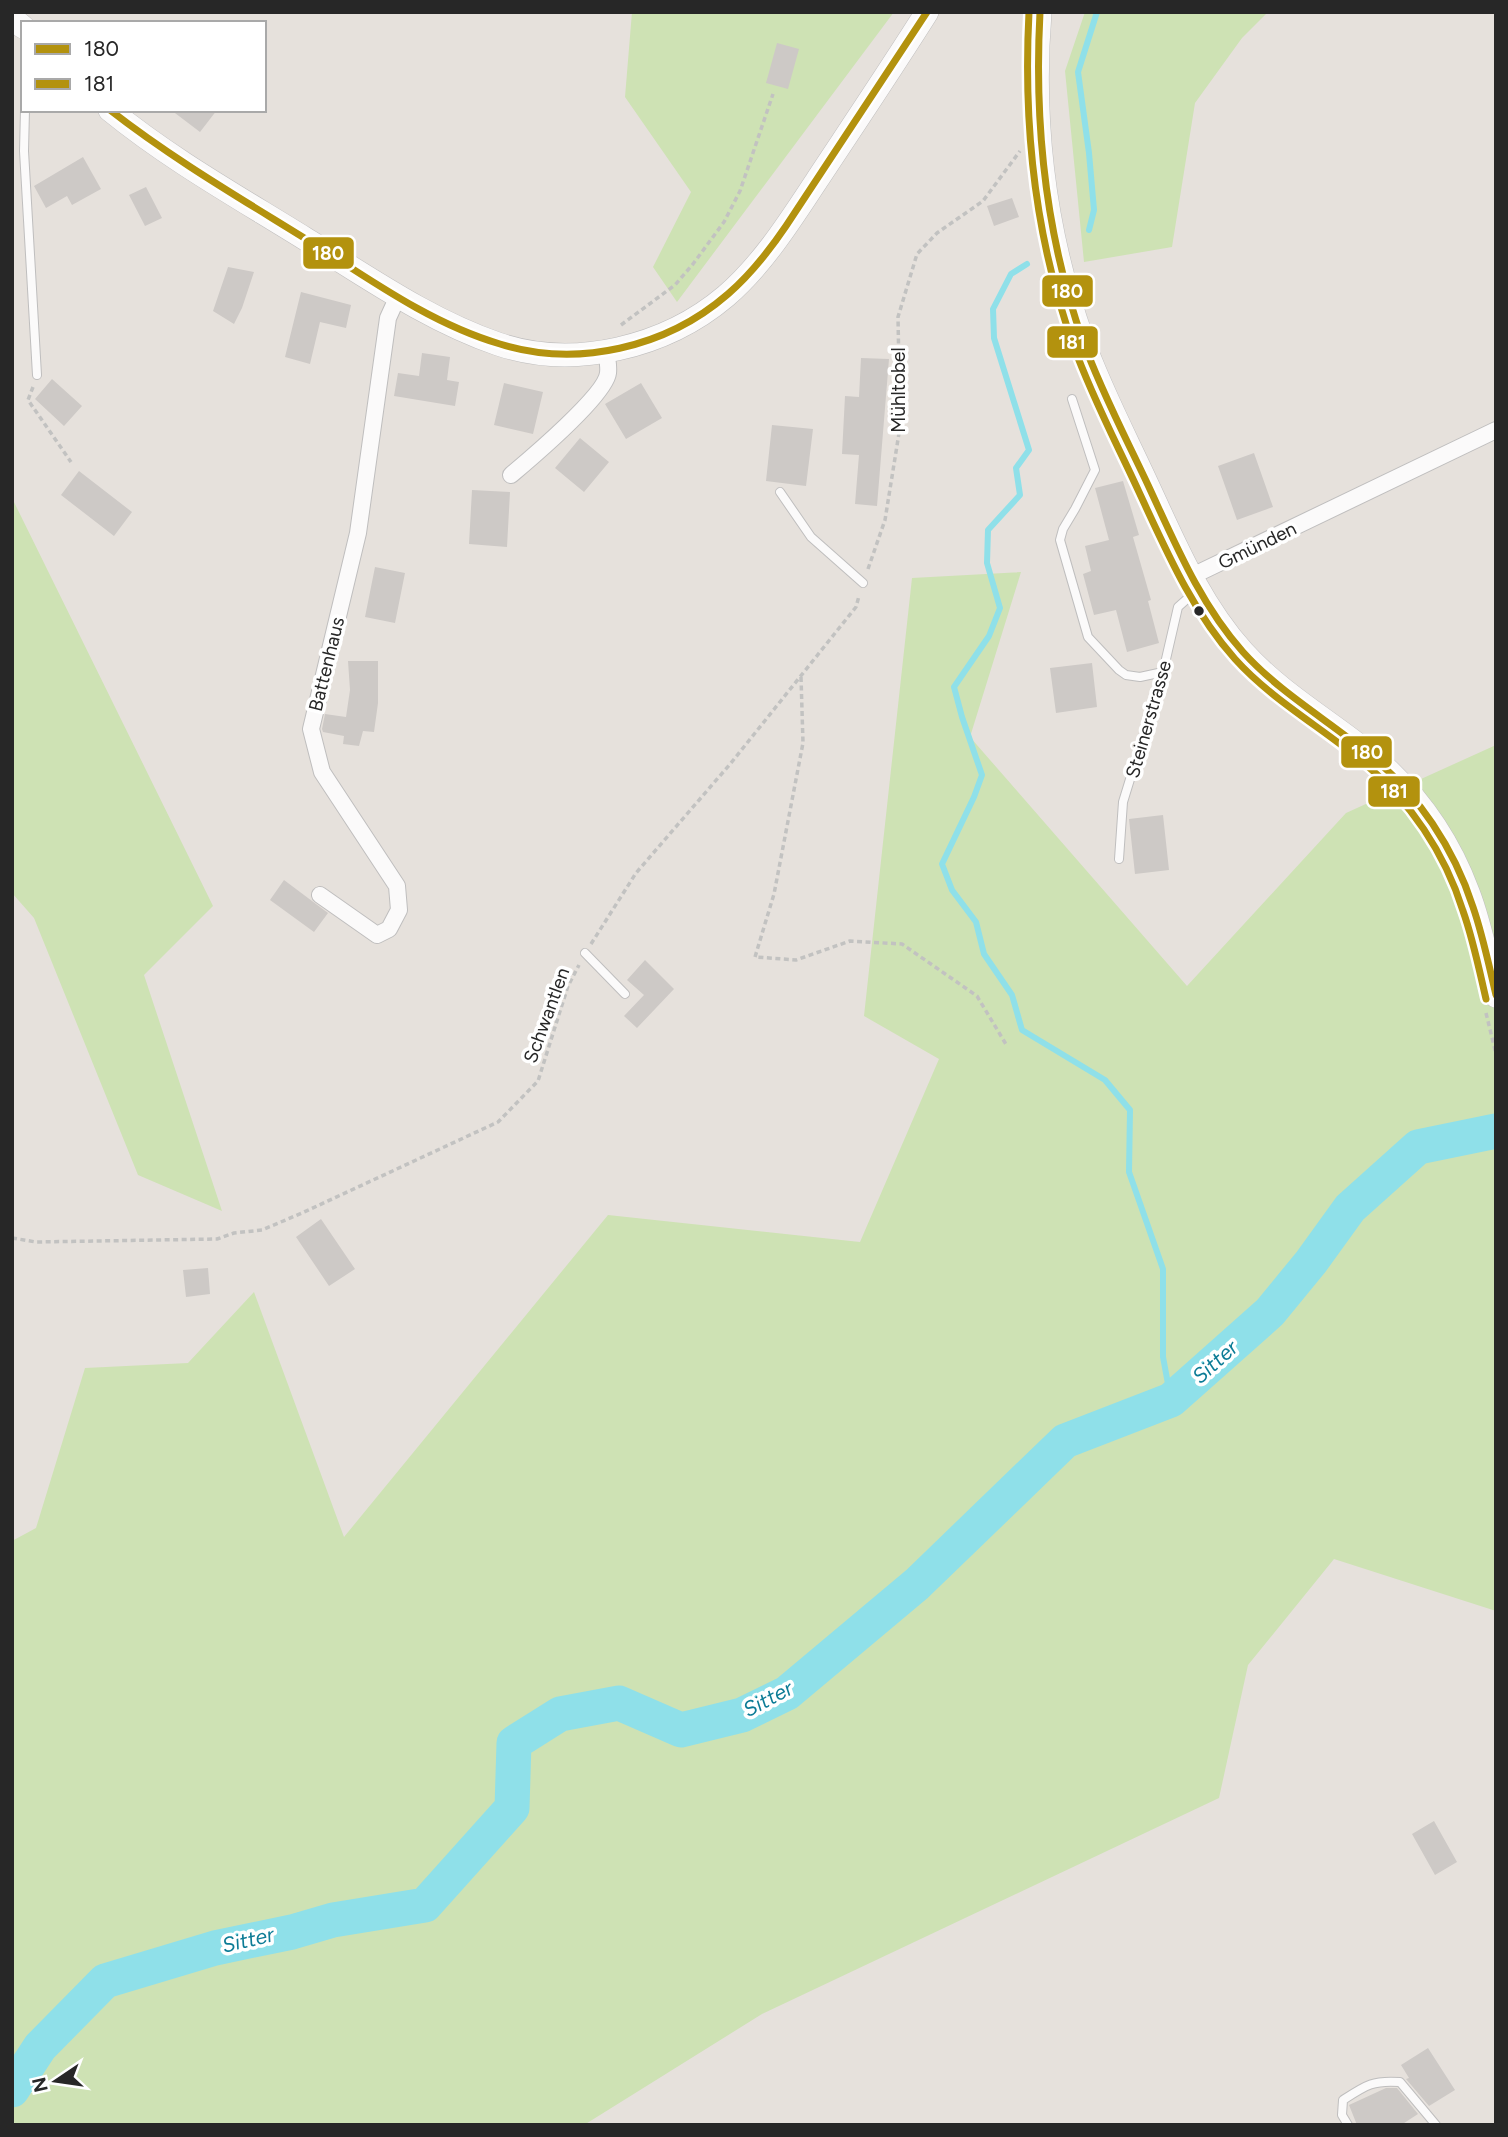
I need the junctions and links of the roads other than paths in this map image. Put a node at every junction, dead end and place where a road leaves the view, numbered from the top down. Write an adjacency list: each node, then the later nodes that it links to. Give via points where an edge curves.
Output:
1 (927, 12): 6 (main road, via 760,262 725,297 691,321 645,342)
2 (1040, 12): 13 (main road, via 1039,141 1057,257 1099,381)
3 (25, 112): 7 (lane)
4 (112, 112): 5 (main road, via 147,140)
5 (398, 296): 6 (main road, via 500,345 551,354); 16 (street, Battenhaus, via 388,318 358,533 311,729 322,772 397,886 399,910 389,929 377,935)
6 (606, 351): 10 (street, via 608,374 602,385 562,432)
7 (37, 375)
8 (1072, 399): 14 (lane, via 1095,470 1060,540 1088,637 1126,675)
9 (1496, 430): 13 (street, Gmünden)
10 (511, 475)
11 (780, 492): 12 (lane, via 811,537)
12 (863, 583)
13 (1194, 583): 14 (lane, Steinerstrasse, via 1178,607); 19 (main road, via 1242,652 1370,755 1431,819 1459,869)
14 (1163, 672): 15 (lane, Steinerstrasse, via 1123,802)
15 (1119, 859)
16 (320, 895)
17 (585, 953): 18 (lane)
18 (625, 994)
19 (1496, 996)
20 (1348, 2125): 21 (lane, via 1342,2115 1343,2099 1380,2081 1400,2082)
21 (1436, 2125)

